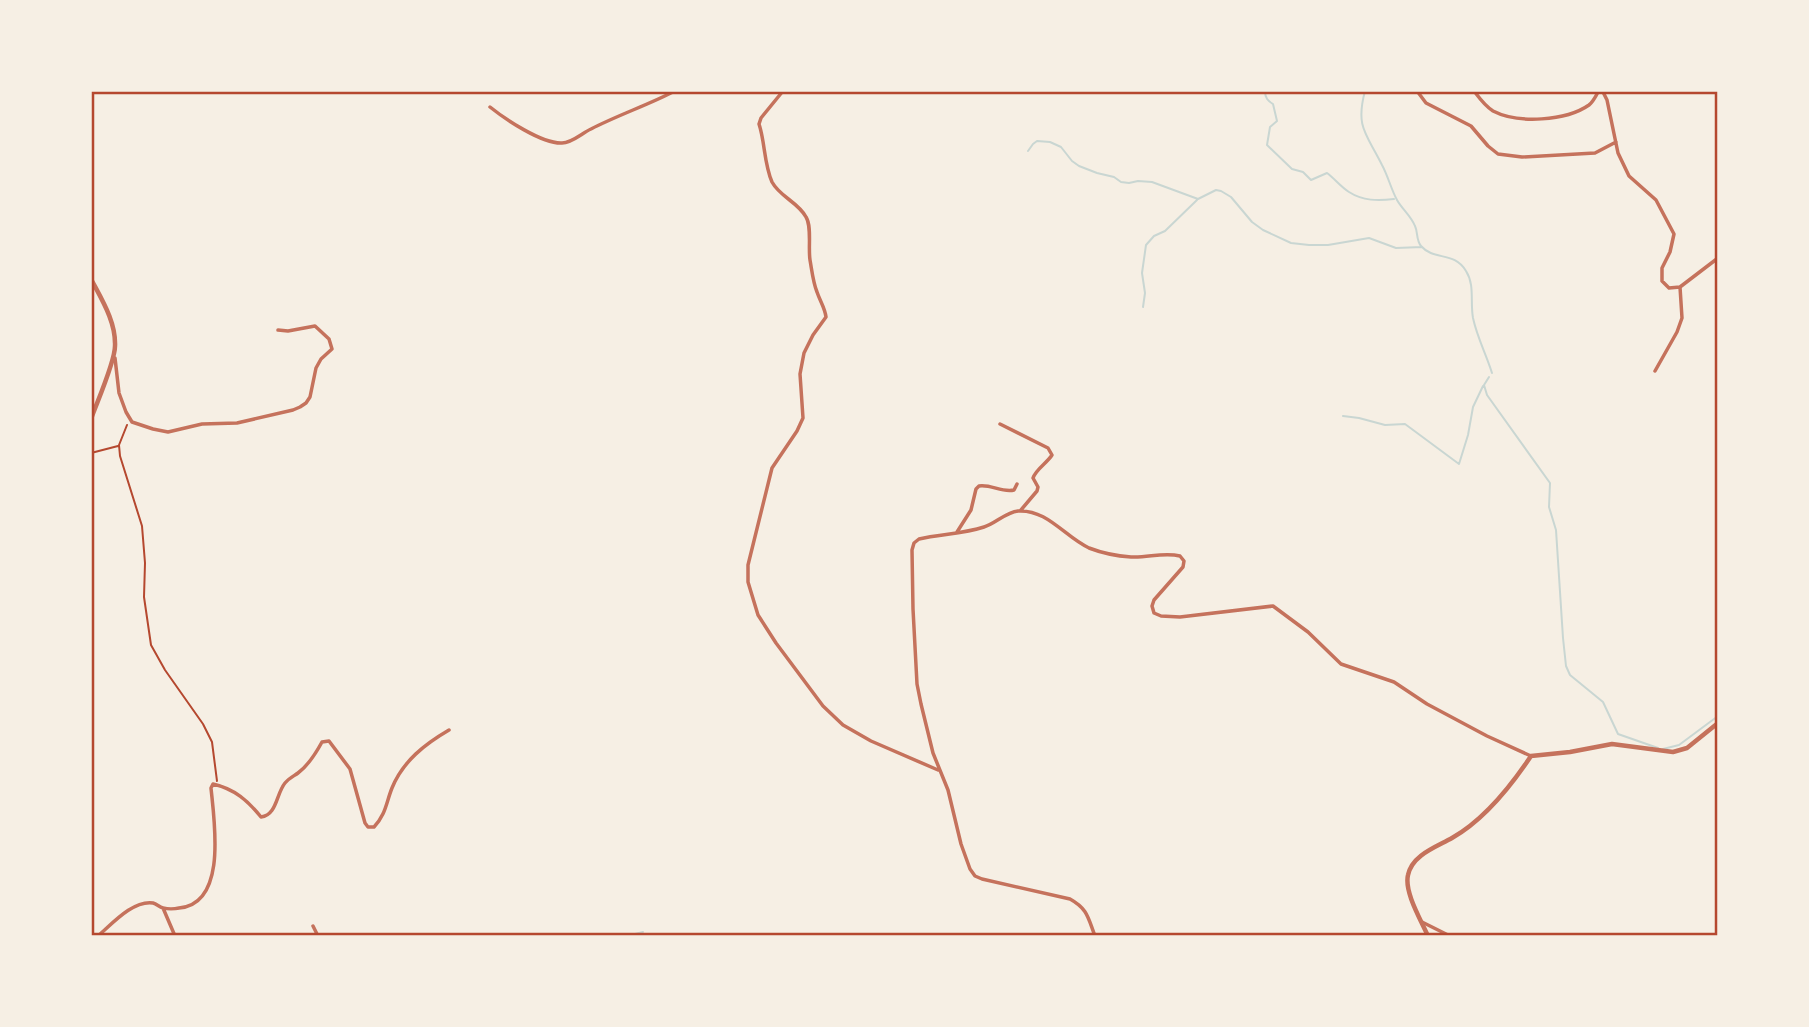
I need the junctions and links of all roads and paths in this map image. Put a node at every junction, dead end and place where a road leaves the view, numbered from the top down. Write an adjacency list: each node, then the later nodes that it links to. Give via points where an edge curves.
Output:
1 (675, 91): 5 (street, via 560,144 515,125)
2 (783, 91): 24 (street, via 759,124 773,184 806,216 813,281 826,317 804,353 800,374 803,418 772,468 748,565 748,582 758,615 823,706 847,728)
3 (1418, 91): 6 (street, via 1426,103 1471,126 1499,154 1595,153)
4 (1474, 91): 6 (street, via 1495,112 1526,119 1572,114 1603,92)
5 (489, 107)
6 (1616, 142): 9 (street, via 1629,176 1656,200 1674,234 1662,281 1669,288)
7 (1718, 258): 9 (street)
8 (91, 279): 11 (street, via 108,311)
9 (1680, 287): 12 (street, via 1682,318)
10 (278, 330): 14 (street, via 316,326 332,346 317,368 310,397 300,407 237,423 202,424 168,432)
11 (114, 355): 13 (street); 14 (street, via 119,393)
12 (1655, 371)
13 (91, 419)
14 (132, 422): 16 (path)
15 (1000, 424): 19 (street, via 1048,448 1052,455 1035,474 1037,491)
16 (119, 445): 17 (path); 25 (path, via 142,526 151,645 212,742)
17 (91, 453)
18 (1017, 484): 20 (street, via 1009,491 979,486)
19 (1021, 510): 20 (street, via 986,527); 23 (street, via 1045,517 1075,540 1105,554 1180,556 1183,567 1152,606 1161,616 1273,606 1341,664 1394,681 1427,705)
20 (957, 532): 24 (street, via 919,539 912,550 917,684)
21 (1718, 723): 23 (street, via 1687,748 1673,752 1612,744)
22 (449, 730): 25 (street, via 412,756 374,827 365,823 350,769 326,740 284,785 265,818 242,796)
23 (1531, 756): 27 (street, via 1466,829 1411,866 1407,878)
24 (940, 771): 32 (street, via 975,876 1070,899 1085,909)
25 (217, 785): 26 (street, via 211,788 215,849 209,884 193,904)
26 (163, 908): 29 (street, via 137,905); 30 (street)
27 (1422, 922): 33 (street); 34 (street)
28 (313, 926): 31 (street)
29 (98, 936)
30 (174, 936)
31 (318, 936)
32 (1095, 936)
33 (1427, 936)
34 (1450, 936)

